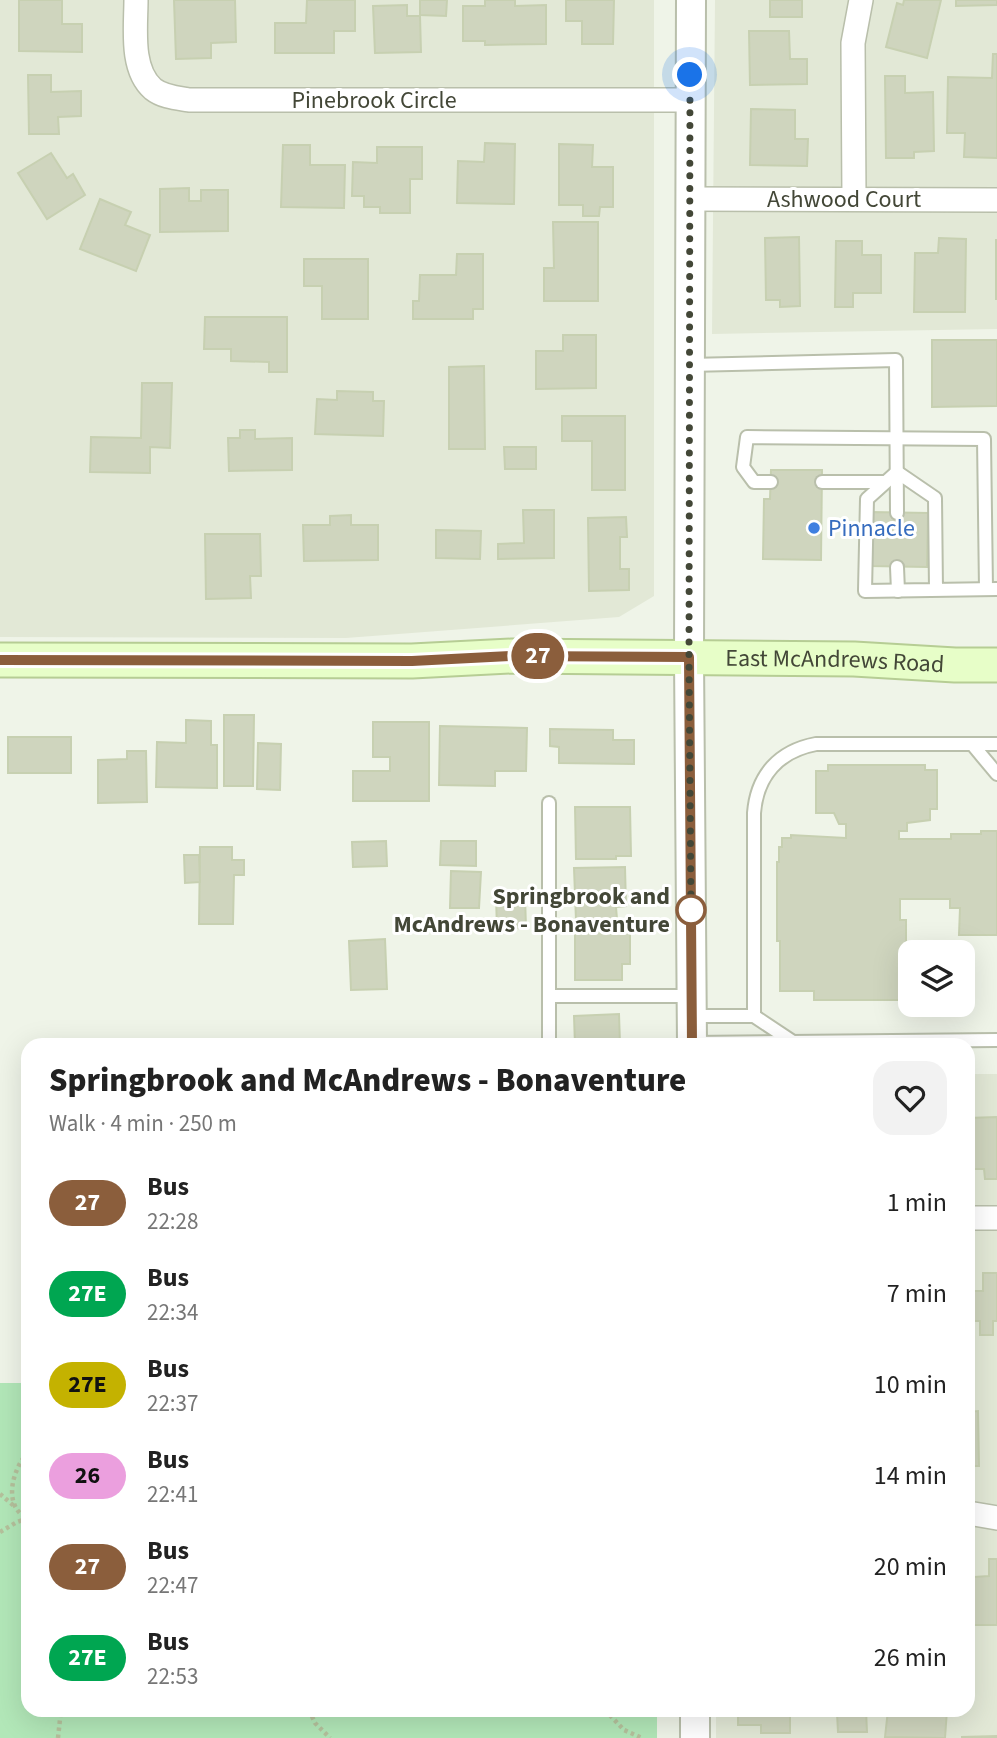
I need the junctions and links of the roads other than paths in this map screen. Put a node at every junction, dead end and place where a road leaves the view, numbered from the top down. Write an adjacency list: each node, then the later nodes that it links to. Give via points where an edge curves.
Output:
1 (136, 0): 4 (street, Pinebrook Circle, via 141,73 152,89 165,96 189,100)
2 (691, 0): 4 (street)
3 (861, 0): 5 (street, via 853,43)
4 (690, 100): 6 (street)
5 (854, 198): 6 (street, Ashwood Court); 7 (street, Ashwood Court)
6 (690, 200): 8 (street)
7 (997, 200)
8 (689, 365): 9 (lane, via 896,360); 19 (street)
9 (897, 438): 10 (lane); 11 (lane, via 747,437 743,467 754,482); 16 (lane, via 984,439)
10 (897, 472): 13 (lane); 14 (lane); 17 (lane, via 935,498)
11 (771, 482)
12 (822, 482): 13 (lane)
13 (884, 482): 18 (lane, via 867,499 865,591)
14 (897, 513)
15 (897, 567): 18 (lane)
16 (991, 589): 17 (lane)
17 (936, 590): 18 (lane)
18 (898, 591)
19 (689, 657): 20 (main road, East McAndrews Road); 21 (main road, East McAndrews Road); 28 (street)
20 (0, 660)
21 (997, 665)
22 (972, 744): 23 (lane); 24 (lane); 27 (lane, via 816,744 791,751 770,767 757,790 754,813)
23 (997, 744)
24 (997, 774)
25 (548, 803): 26 (lane)
26 (549, 996): 28 (lane); 29 (lane)
27 (754, 1016): 28 (lane); 31 (lane)
28 (692, 1025): 30 (lane)
29 (549, 1038)
30 (769, 1038)
31 (787, 1038)
32 (975, 1040): 33 (lane)
33 (997, 1040)
34 (975, 1218): 35 (street)
35 (997, 1218)
36 (975, 1514): 37 (street)
37 (997, 1518)
38 (695, 1717): 39 (street)
39 (695, 1738)

